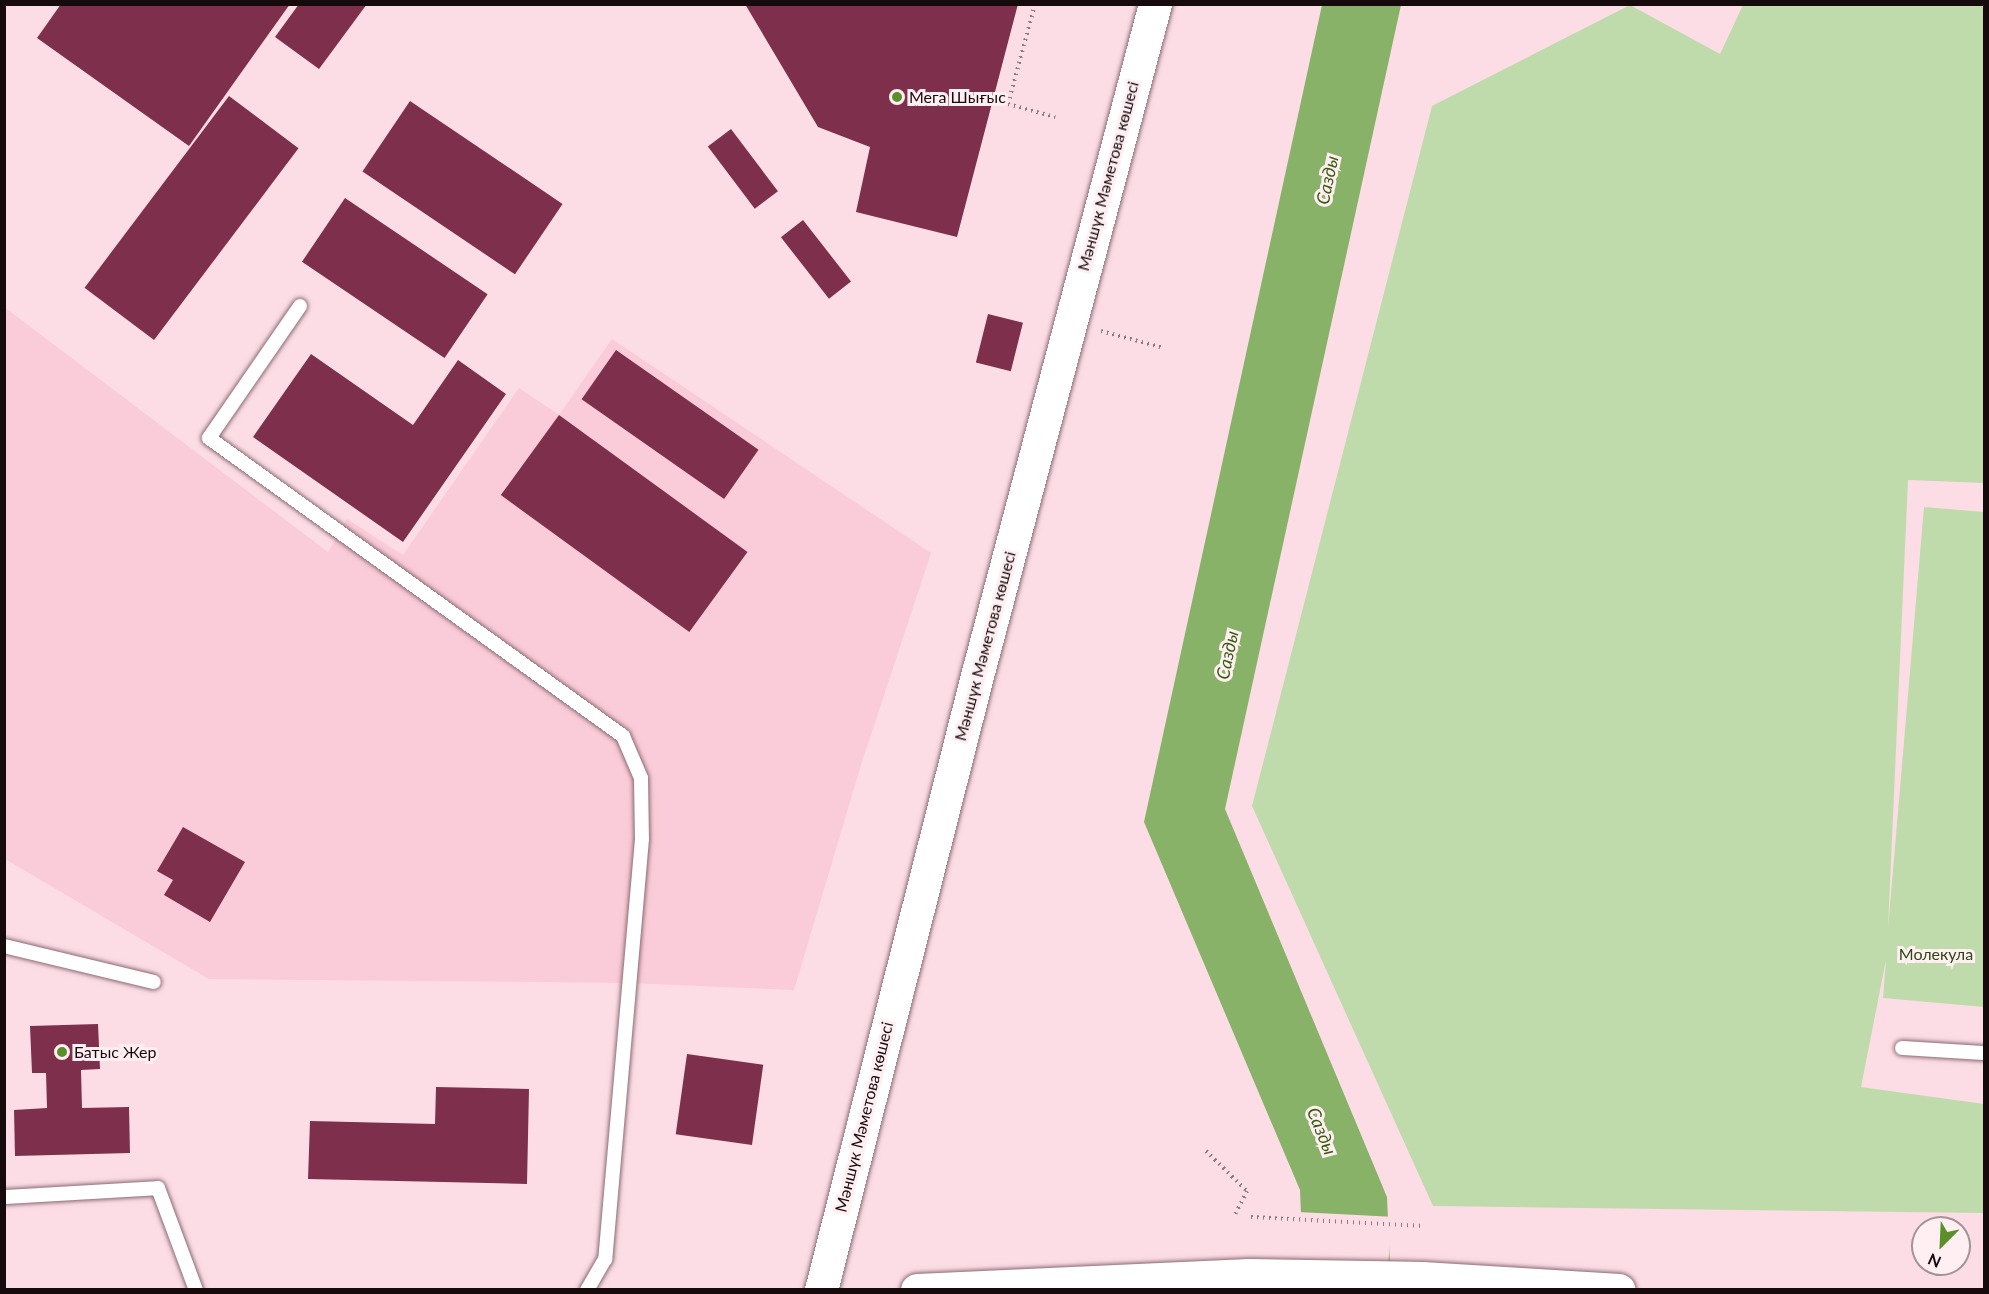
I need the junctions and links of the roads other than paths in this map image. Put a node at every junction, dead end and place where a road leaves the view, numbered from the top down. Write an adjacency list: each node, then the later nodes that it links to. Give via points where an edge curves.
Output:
1 (1155, 4): 12 (main road, Мәншүк Мәметова көшесі, via 975,682)
2 (300, 306): 11 (lane, via 209,438 623,736 641,778 642,839 605,1259)
3 (4, 946): 4 (lane)
4 (154, 982)
5 (1902, 1048): 6 (lane)
6 (1984, 1053)
7 (4, 1197): 10 (lane, via 158,1188)
8 (1143, 1283): 9 (main road, via 1249,1275 1422,1278); 13 (main road)
9 (1462, 1285): 14 (main road)
10 (196, 1290)
11 (587, 1290)
12 (821, 1290)
13 (917, 1290)
14 (1619, 1290)

